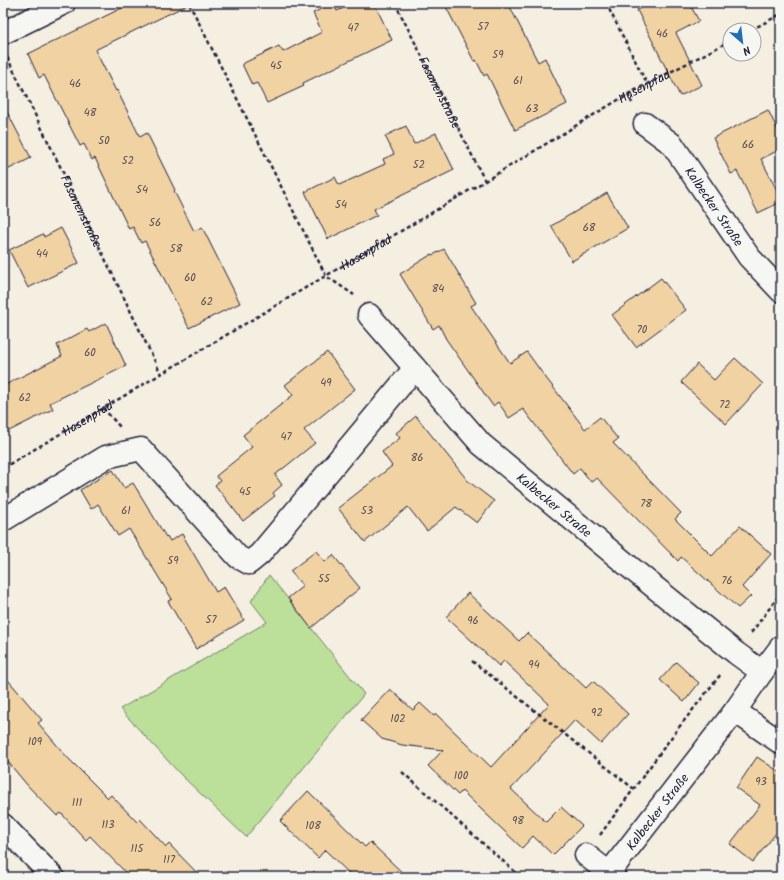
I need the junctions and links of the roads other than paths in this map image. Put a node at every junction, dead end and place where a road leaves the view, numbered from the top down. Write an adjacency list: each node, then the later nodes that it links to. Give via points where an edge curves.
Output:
1 (64, 3): 2 (street)
2 (3, 33)
3 (645, 124): 4 (street, Kalbecker Straße, via 672,144 749,257)
4 (781, 291)
5 (369, 315): 6 (street, Kalbecker Straße)
6 (415, 368): 7 (street, via 260,554 249,563 238,557 140,449 106,457); 9 (street, Kalbecker Straße, via 481,444)
7 (3, 520)
8 (781, 647): 9 (street, Kalbecker Straße)
9 (762, 672): 10 (street, Kalbecker Straße)
10 (735, 711): 11 (street); 14 (street, Kalbecker Straße)
11 (781, 743)
12 (3, 825): 15 (street)
13 (586, 855): 14 (street, Kalbecker Straße)
14 (610, 876)
15 (53, 877)

